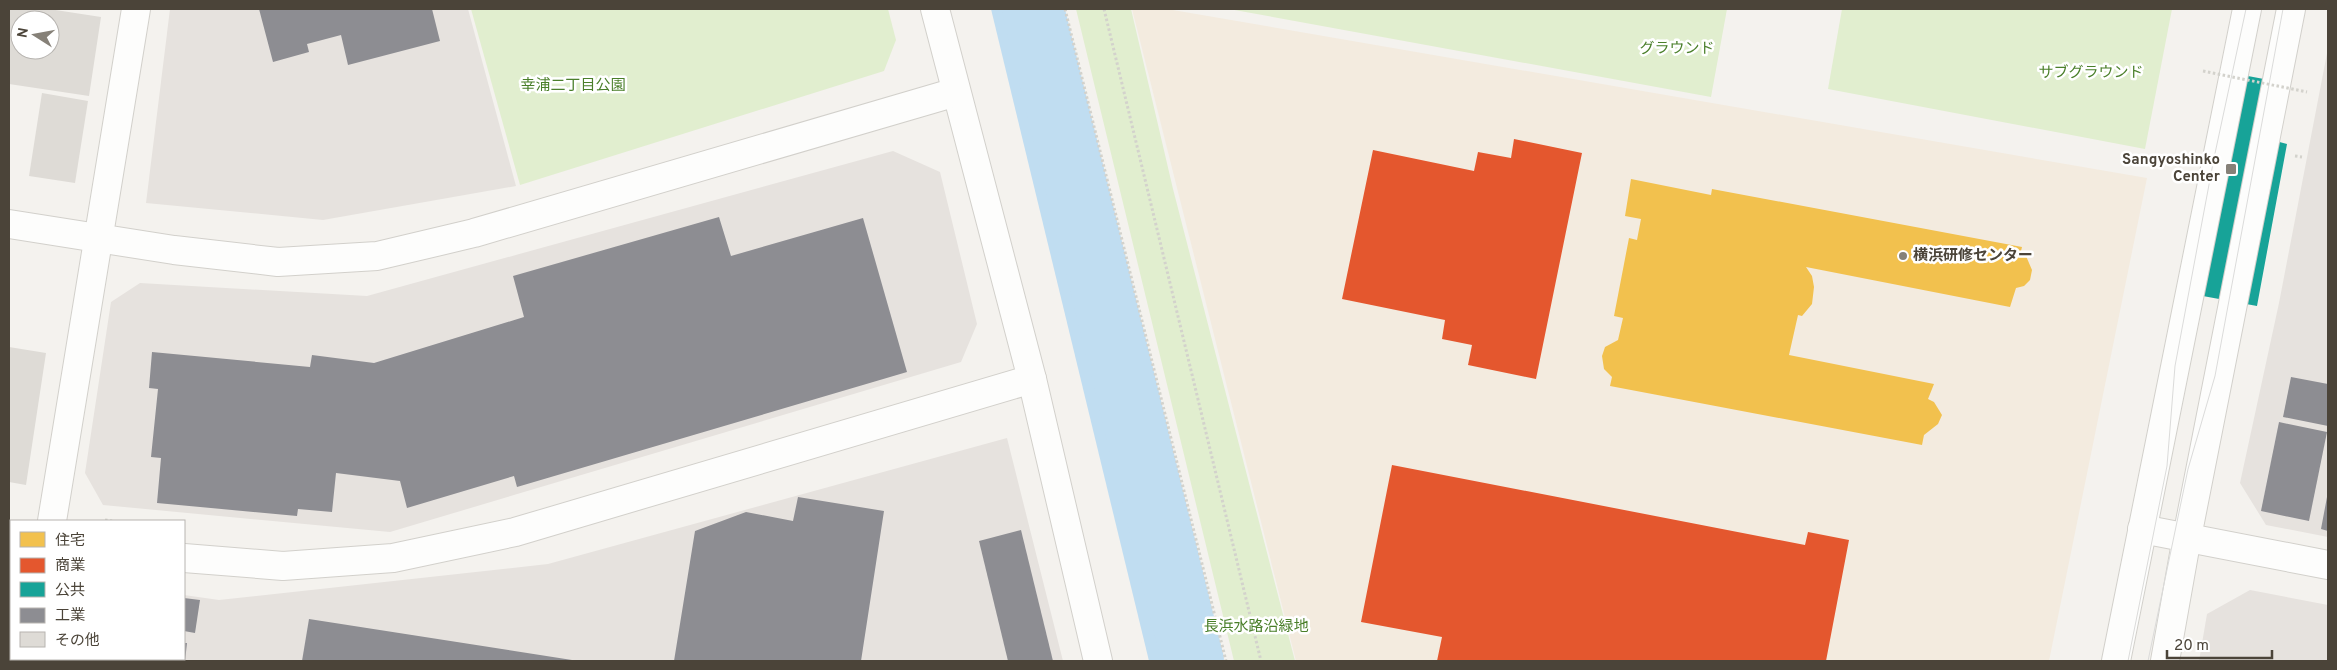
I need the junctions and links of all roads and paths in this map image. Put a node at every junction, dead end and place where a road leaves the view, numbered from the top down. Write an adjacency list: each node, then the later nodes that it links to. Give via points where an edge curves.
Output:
1 (136, 9): 13 (street)
2 (935, 9): 8 (street)
3 (1065, 9): 21 (path)
4 (1104, 9): 22 (path)
5 (2246, 9): 16 (street)
6 (2291, 9): 17 (street)
7 (2203, 71): 9 (path, bridge)
8 (956, 92): 13 (street, via 474,233 377,256 278,262); 14 (street)
9 (2307, 92)
10 (2295, 157): 11 (path)
11 (2302, 157)
12 (9, 224): 13 (street)
13 (98, 237): 15 (street)
14 (1032, 379): 18 (street, via 515,532 393,558 283,566); 20 (street)
15 (52, 520)
16 (2142, 529): 17 (street); 23 (street)
17 (2187, 537): 19 (street); 24 (street)
18 (185, 558)
19 (2328, 565)
20 (1098, 661)
21 (1226, 661)
22 (1261, 661)
23 (2116, 661)
24 (2166, 661)

